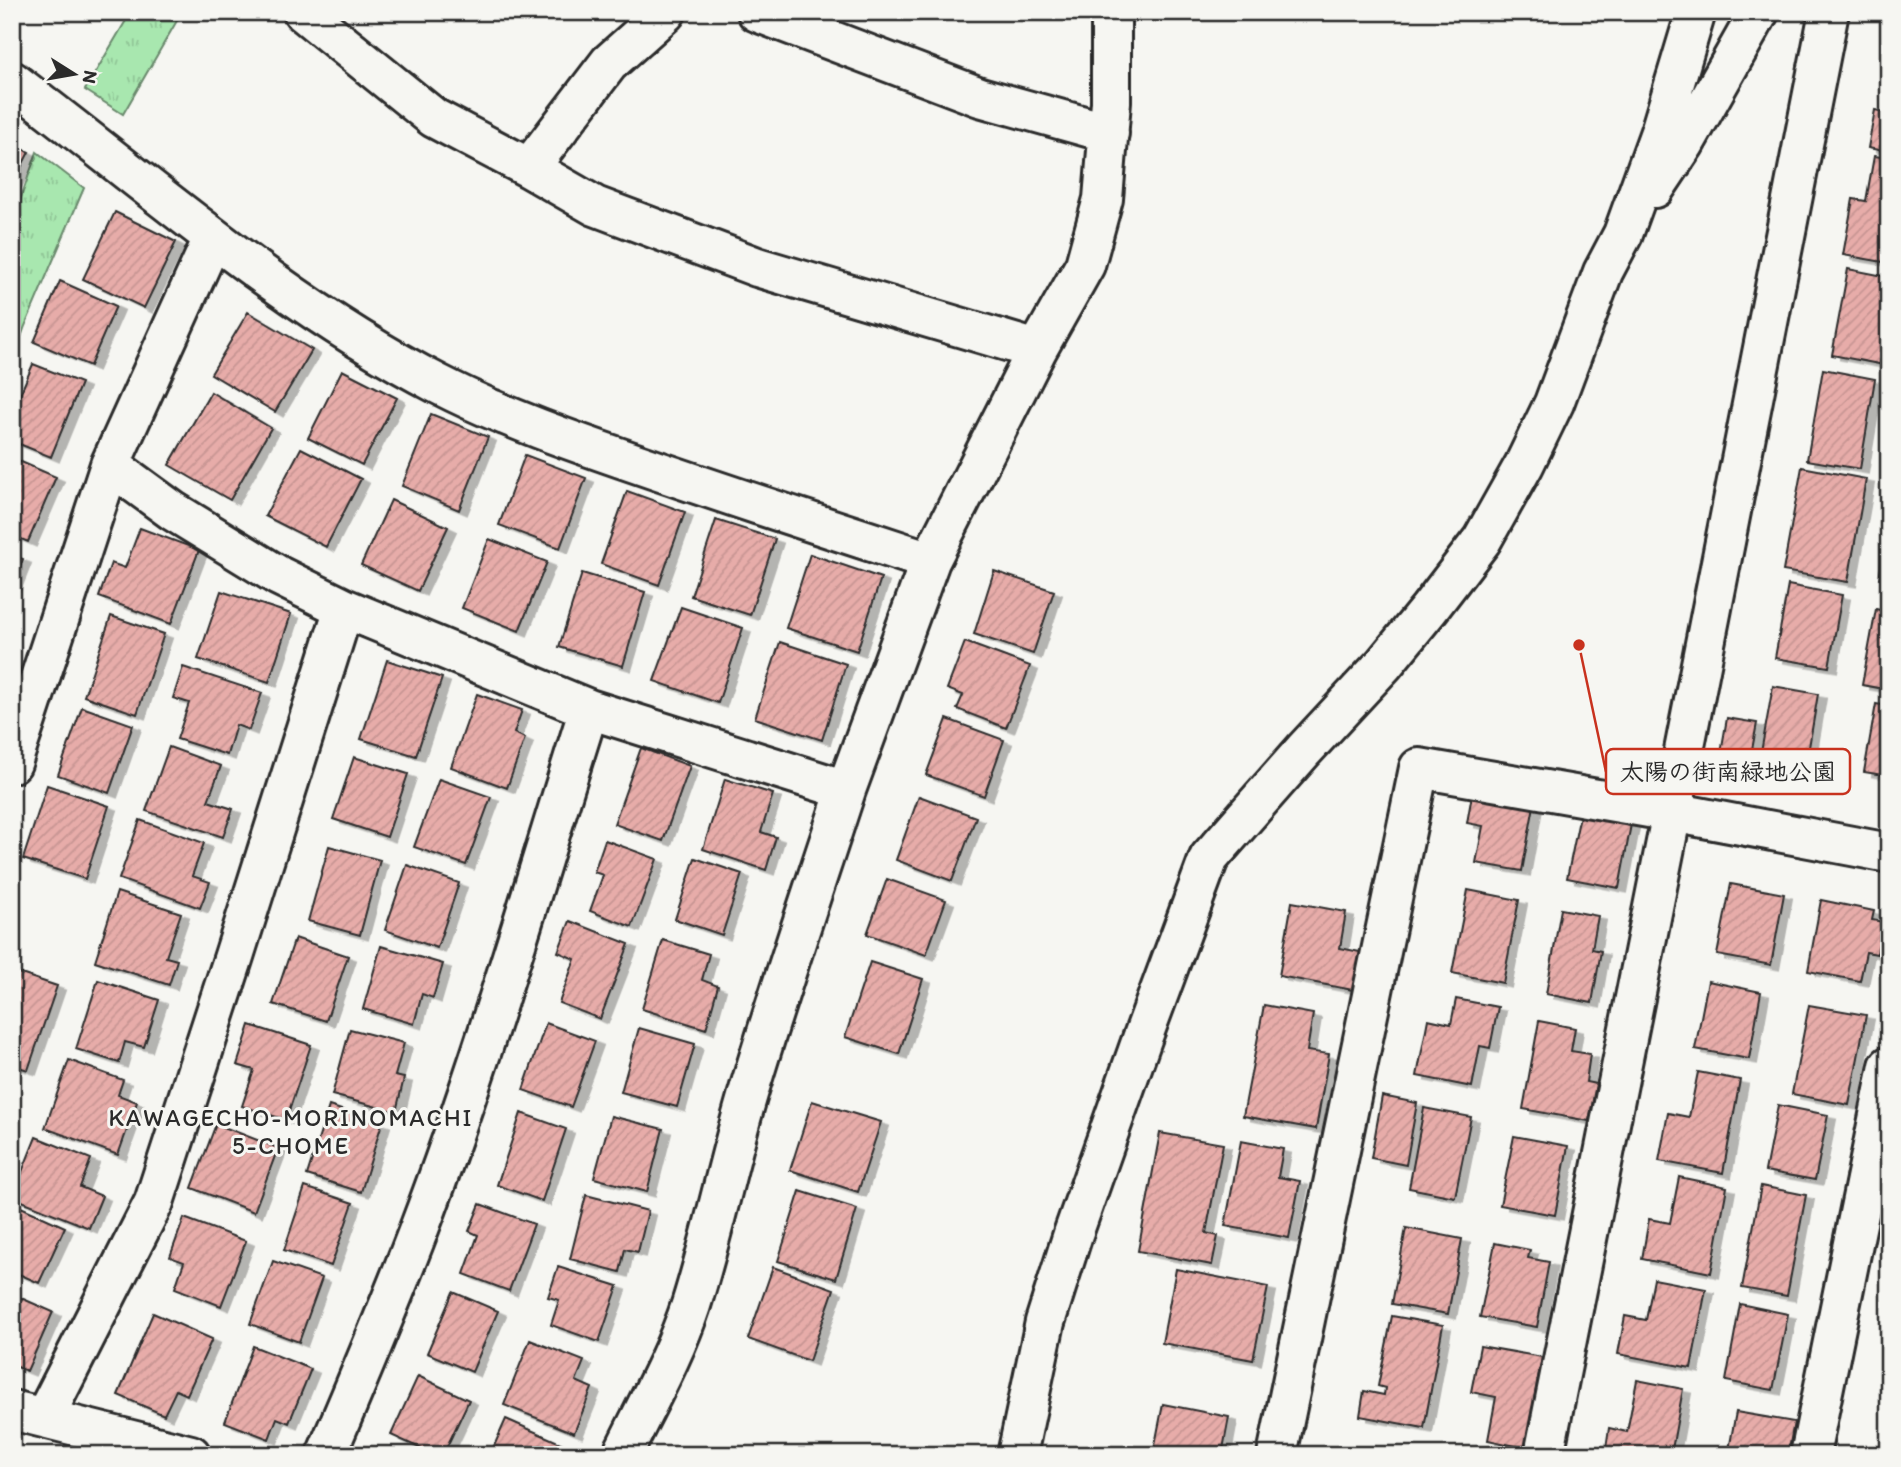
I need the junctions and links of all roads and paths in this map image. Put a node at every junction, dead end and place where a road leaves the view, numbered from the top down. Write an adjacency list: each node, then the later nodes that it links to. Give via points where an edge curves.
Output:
1 (666, 12): 10 (street, via 609,64)
2 (757, 12): 9 (street, via 980,97)
3 (1111, 12): 9 (street)
4 (1696, 12): 11 (street)
5 (1759, 12): 11 (street, via 1685,143)
6 (1829, 12): 20 (street)
7 (312, 14): 10 (street, via 434,118)
8 (12, 81): 12 (street)
9 (1108, 133): 13 (street, via 1103,199 1084,265)
10 (529, 168): 13 (street, via 595,206 757,267)
11 (1623, 234): 28 (street, via 1603,272 1554,403 1482,540 1384,664 1209,858 1045,1321)
12 (213, 238): 14 (street); 15 (street, via 344,331 484,407 561,438)
13 (1037, 350): 15 (street)
14 (110, 465): 16 (street, via 173,512 279,576); 18 (street)
15 (930, 561): 19 (street)
16 (344, 608): 17 (street); 24 (street, via 154,1202)
17 (589, 709): 19 (street); 26 (street, via 477,1065 419,1227)
18 (12, 763)
19 (846, 790): 27 (street, via 754,1073 690,1307)
20 (1672, 812): 21 (street); 29 (street, via 1419,768); 30 (street)
21 (1889, 853)
22 (1889, 1066): 23 (street)
23 (1884, 1122): 31 (street)
24 (28, 1414): 25 (street)
25 (191, 1455)
26 (326, 1455)
27 (622, 1455)
28 (1017, 1455)
29 (1277, 1455)
30 (1544, 1455)
31 (1810, 1455)

